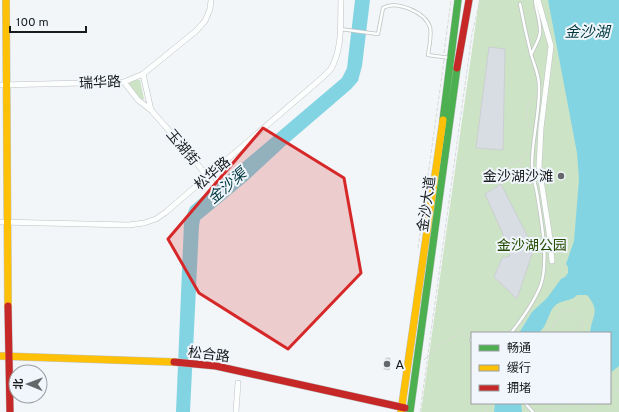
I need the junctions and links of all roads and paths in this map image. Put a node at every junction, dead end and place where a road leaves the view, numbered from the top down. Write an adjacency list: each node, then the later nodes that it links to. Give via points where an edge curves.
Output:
1 (6, 0): 14 (main road)
2 (211, 0): 12 (street, 瑞华路, via 205,21 196,31)
3 (341, 0): 9 (street, 松华路)
4 (536, 0): 10 (lane, via 540,32); 29 (street, via 551,46 539,167)
5 (454, 1): 11 (main road, 金沙大道); 11 (path)
6 (469, 1): 37 (main road, 金沙大道, via 458,60)
7 (480, 1): 36 (path, via 472,34)
8 (520, 4): 10 (lane)
9 (340, 29): 11 (lane, via 378,34 383,8 387,5 413,9 429,24 431,30 428,55); 23 (street, 松华路, via 340,45 331,69)
10 (531, 55): 15 (lane, via 537,71)
11 (447, 58): 28 (path); 43 (main road, 金沙大道)
12 (142, 74): 13 (street, 瑞华路); 16 (street, 玉湖街)
13 (124, 82): 14 (street, 瑞华路); 16 (street, 玉湖街, via 138,100)
14 (3, 85): 27 (main road)
15 (539, 93): 17 (path, via 532,99 527,110 526,117); 30 (lane, via 532,164 545,257 544,274 535,298)
16 (151, 110): 23 (street, 玉湖街)
17 (532, 132)
18 (530, 149): 19 (path)
19 (520, 160): 20 (path); 22 (path, via 523,170)
20 (507, 166)
21 (507, 172): 22 (path)
22 (521, 176): 24 (path); 26 (path)
23 (208, 177): 25 (street, 玉湖街); 27 (street, 松华路, via 166,212 144,223 128,225)
24 (512, 183)
25 (214, 185)
26 (534, 190)
27 (4, 222): 35 (main road)
28 (418, 249)
29 (552, 261)
30 (512, 332)
31 (550, 332): 32 (path, via 559,314 566,311 578,314 583,326)
32 (582, 332)
33 (471, 341): 36 (path, via 464,331 440,345)
34 (0, 356): 35 (main road, 松合路)
35 (8, 356): 43 (main road, 松合路, via 216,366); 45 (main road)
36 (428, 357): 37 (path); 47 (path)
37 (417, 366): 44 (main road, 金沙大道)
38 (238, 383): 46 (street)
39 (526, 404): 48 (lane)
40 (570, 404): 48 (path, via 559,410 551,408)
41 (576, 404): 42 (path, via 581,408)
42 (597, 404)
43 (401, 410): 44 (main road, 松合路)
44 (411, 411)
45 (10, 412)
46 (236, 412)
47 (420, 412)
48 (533, 412)

